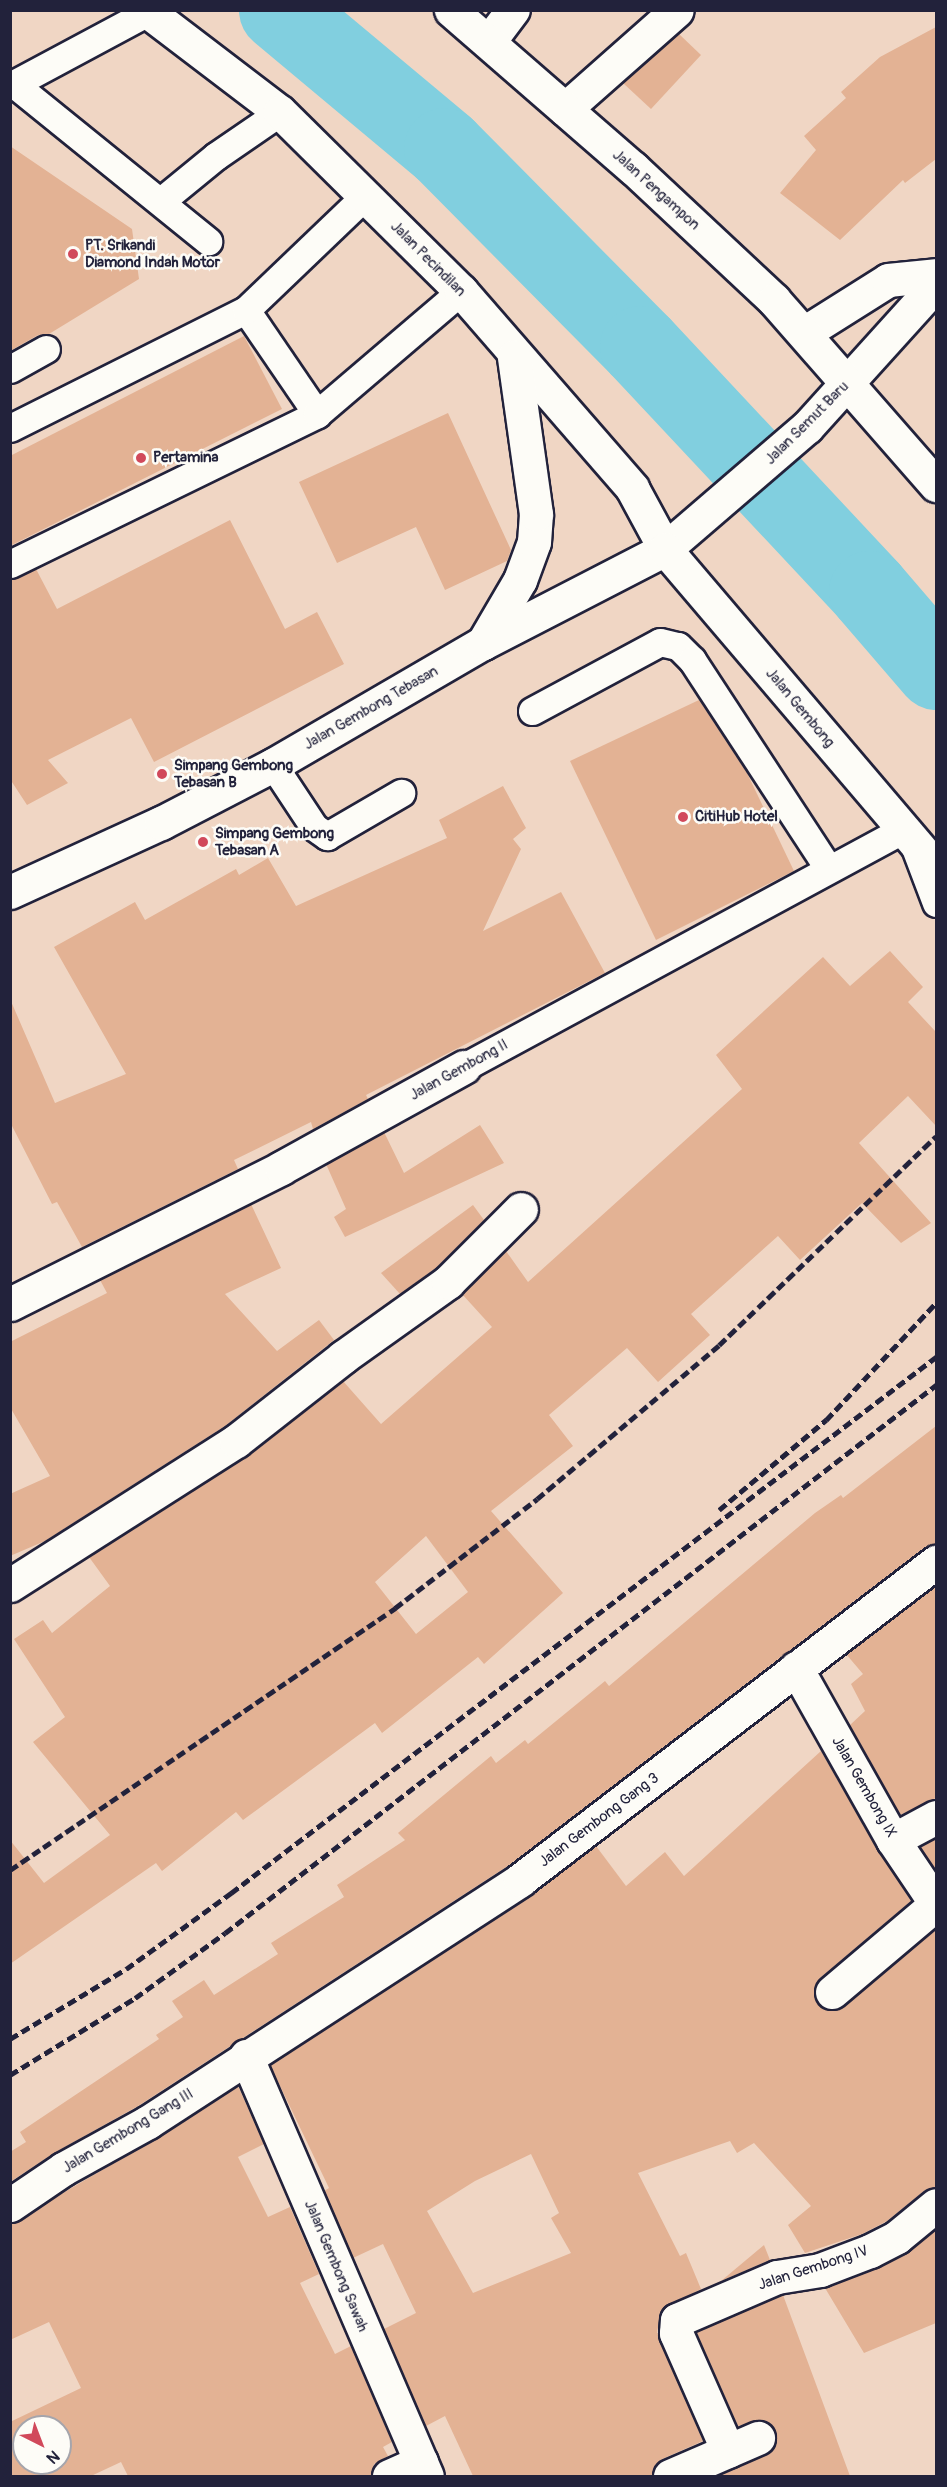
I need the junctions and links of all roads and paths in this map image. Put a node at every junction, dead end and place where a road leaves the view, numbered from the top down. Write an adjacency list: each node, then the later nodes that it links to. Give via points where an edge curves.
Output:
1 (451, 10): 5 (street, Jalan Pengampon)
2 (513, 10): 5 (street)
3 (677, 10): 7 (street)
4 (147, 11): 6 (lane); 8 (street, Jalan Pecindilan)
5 (490, 40): 7 (street, Jalan Pengampon)
6 (12, 85): 10 (lane)
7 (565, 109): 16 (street, Jalan Pengampon, via 721,250)
8 (280, 112): 9 (street, Jalan Pecindilan); 10 (lane, via 216,156)
9 (365, 196): 14 (street, Jalan Pecindilan); 15 (lane)
10 (162, 201): 11 (lane)
11 (208, 241)
12 (936, 275): 16 (street, via 888,280)
13 (936, 284): 20 (street, Jalan Semut Baru)
14 (461, 291): 18 (street, Jalan Pecindilan); 21 (lane)
15 (246, 310): 21 (lane); 22 (lane)
16 (804, 333): 20 (street, Jalan Pengampon)
17 (46, 349): 19 (lane)
18 (514, 357): 24 (street, Jalan Pecindilan, via 632,488); 26 (street, via 536,514 534,542 520,580)
19 (10, 369)
20 (848, 382): 23 (street); 24 (street, Jalan Semut Baru, via 807,427 729,498)
21 (317, 414): 25 (lane)
22 (10, 428)
23 (936, 485)
24 (665, 549): 26 (street, Jalan Gembong Tebasan); 30 (street, Jalan Gembong)
25 (10, 564)
26 (483, 643): 28 (street, Jalan Gembong Tebasan)
27 (532, 711): 32 (lane, via 660,642 678,646 692,660)
28 (273, 765): 29 (lane, via 314,827 327,836); 33 (street, Jalan Gembong Tebasan, via 161,823)
29 (401, 793)
30 (908, 835): 31 (street, Jalan Gembong); 32 (lane, Jalan Gembong II); 34 (lane)
31 (936, 867)
32 (828, 868): 35 (lane, Jalan Gembong II)
33 (10, 892)
34 (936, 903)
35 (464, 1067): 37 (street, Jalan Gembong II, via 281,1168)
36 (521, 1209): 39 (street, via 448,1282 236,1441)
37 (10, 1304)
38 (936, 1562): 40 (street, Jalan Gembong Gang 3)
39 (10, 1585)
40 (796, 1668): 42 (street, Jalan Gembong IX); 45 (street, Jalan Gembong Gang 3, via 547,1861)
41 (936, 1817): 42 (street)
42 (894, 1840): 43 (street, Jalan Gembong IX)
43 (936, 1904): 44 (street)
44 (832, 1992)
45 (246, 2056): 46 (street, Jalan Gembong Gang III, via 148,2122 63,2169); 50 (street, Jalan Gembong Sawah)
46 (10, 2205)
47 (936, 2205): 49 (street, Jalan Gembong IV, via 897,2237 870,2251 820,2270 777,2277 681,2315 675,2325 676,2333)
48 (758, 2438): 49 (street)
49 (728, 2451): 52 (street)
50 (424, 2469): 51 (street)
51 (389, 2476)
52 (670, 2476)

